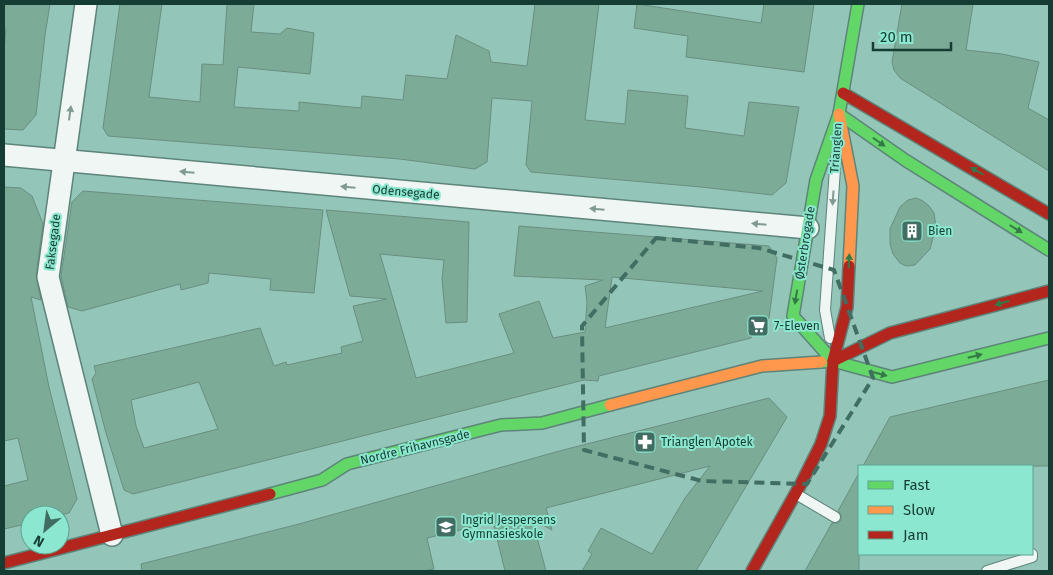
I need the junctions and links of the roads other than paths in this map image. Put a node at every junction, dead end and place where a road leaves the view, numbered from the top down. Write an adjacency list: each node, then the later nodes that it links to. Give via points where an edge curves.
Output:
1 (86, 4): 6 (street, Faksegade, one-way to 1)
2 (858, 4): 3 (street, Østerbrogade)
3 (843, 93): 4 (street, Østerbrogade); 7 (street, one-way to 3)
4 (839, 114): 8 (street, Østerbrogade, via 816,180); 9 (street, Trianglen, one-way to 9, via 905,160); 12 (lane, Trianglen, one-way to 12, via 825,310); 12 (street, Østerbrogade, one-way to 4, via 847,307 853,186)
5 (4, 156): 6 (street, Odensegade)
6 (63, 161): 8 (street, Odensegade, one-way to 6); 15 (street, Faksegade, via 48,277)
7 (1049, 214)
8 (808, 228): 12 (street, Østerbrogade, one-way to 12, via 793,316)
9 (1045, 247)
10 (1049, 291): 12 (street, one-way to 12, via 890,333)
11 (1049, 338): 12 (street, one-way to 11, via 892,377)
12 (833, 361): 13 (street, Østerbrogade, via 830,416 821,444); 15 (street, Nordre Frihavnsgade, via 762,366 542,423 501,425 347,464 322,480)
13 (795, 494): 14 (lane); 18 (street, Østerbrogade)
14 (835, 517)
15 (112, 535): 17 (street, Nordre Frihavnsgade)
16 (1032, 555): 19 (lane)
17 (4, 563)
18 (757, 569)
19 (987, 571)

